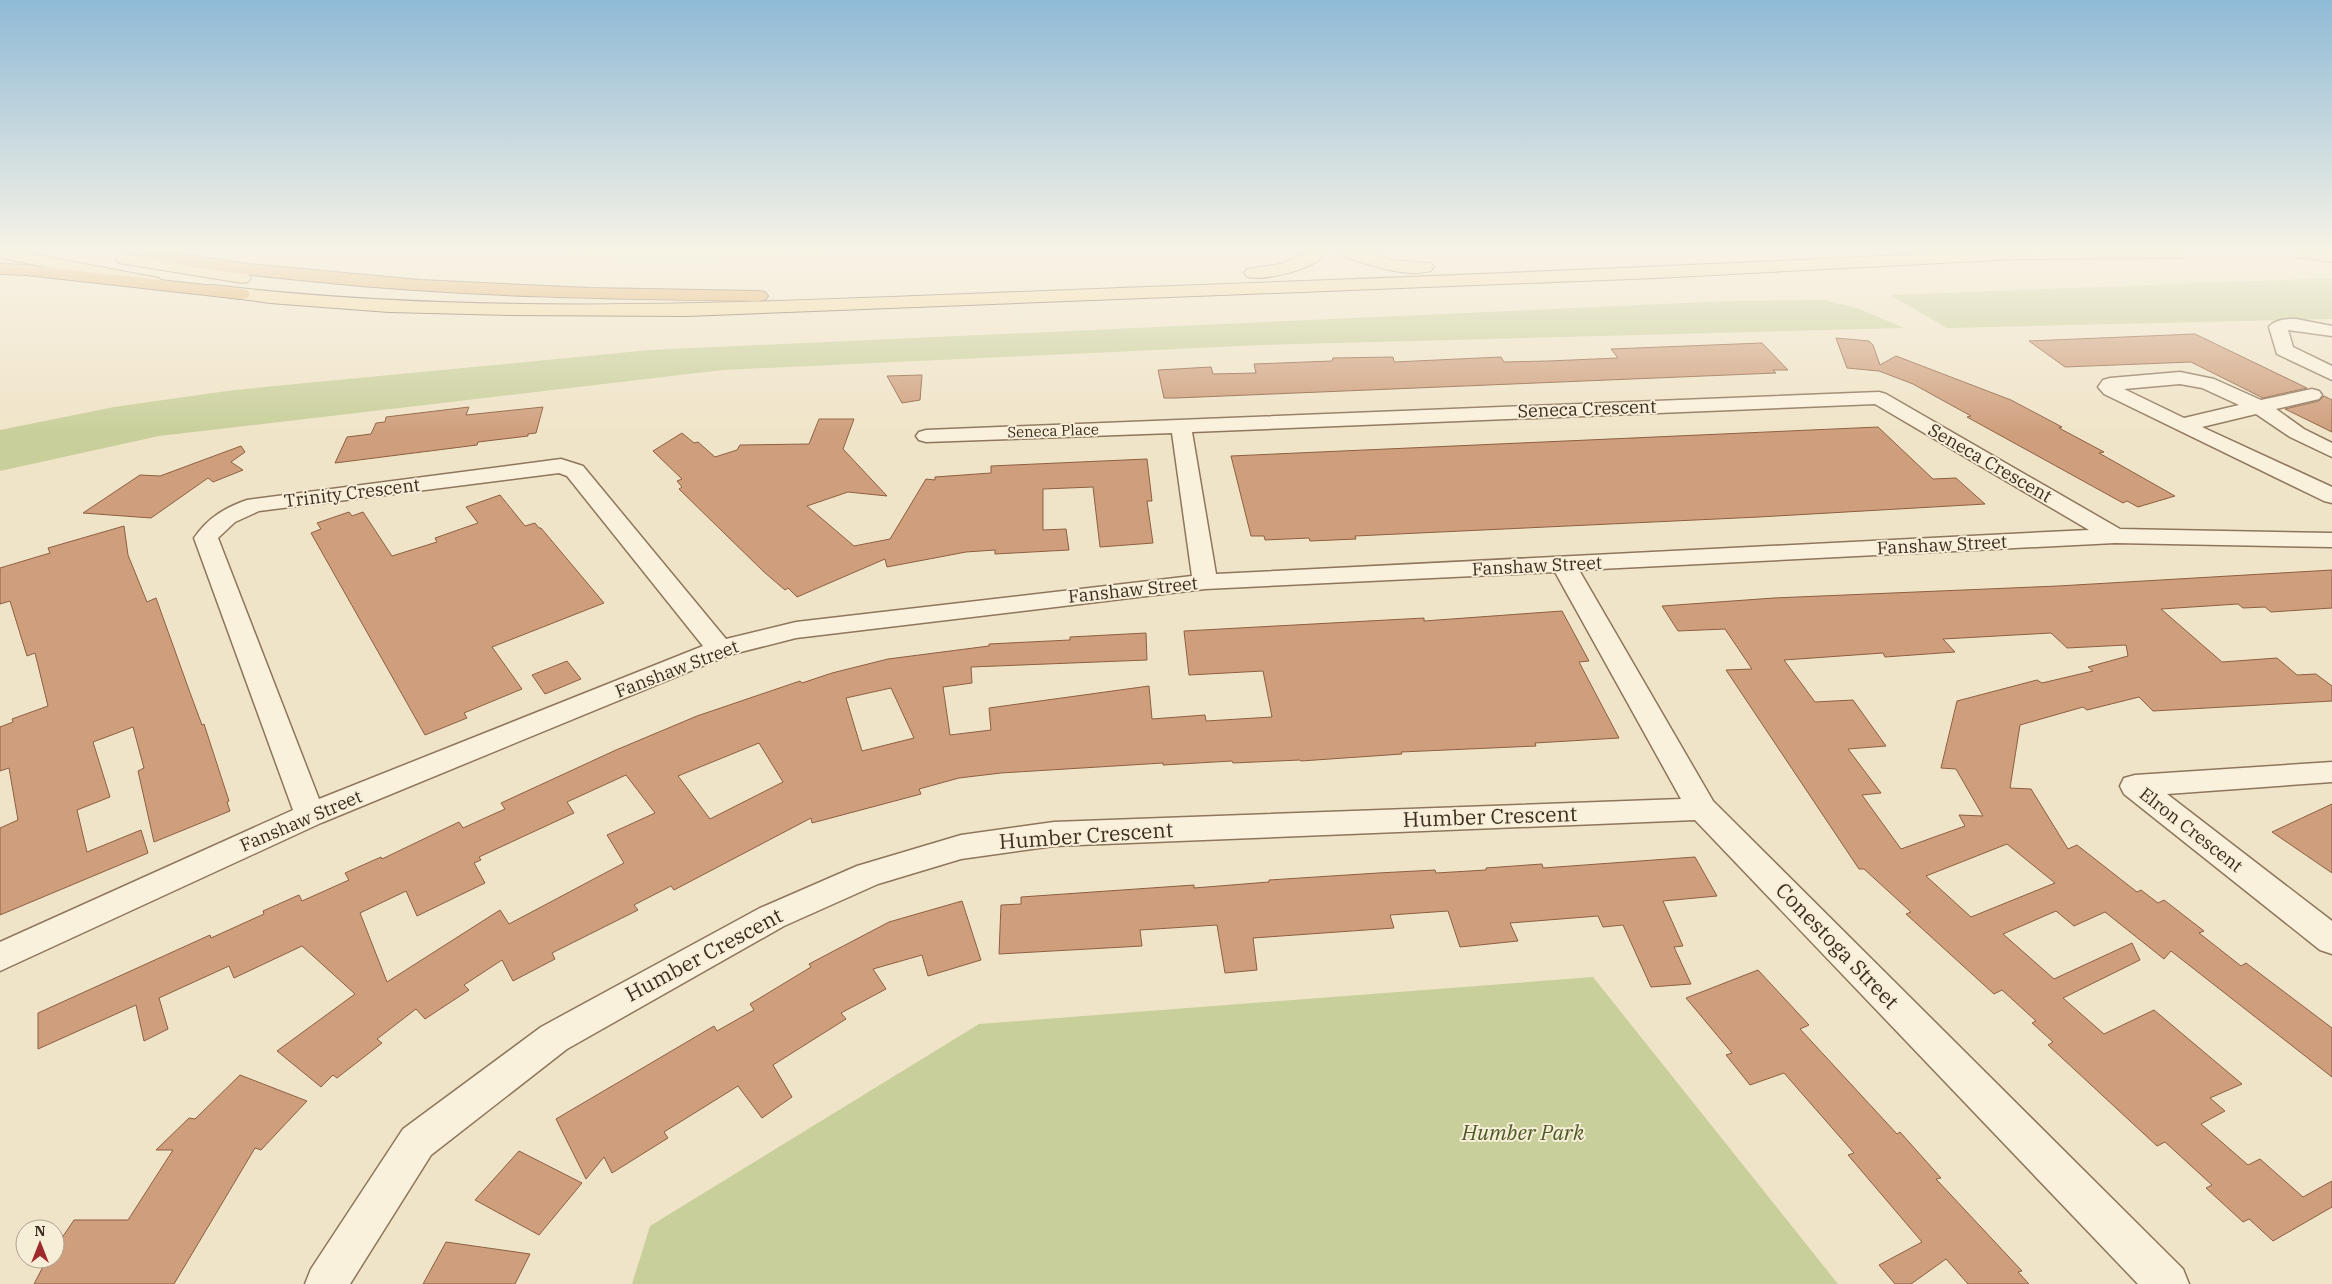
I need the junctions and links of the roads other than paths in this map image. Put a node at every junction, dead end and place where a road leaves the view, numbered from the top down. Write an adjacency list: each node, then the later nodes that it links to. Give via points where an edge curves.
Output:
1 (2332, 331): 2 (street, via 2295,325 2278,327 2284,350)
2 (2332, 374)
3 (2312, 395): 4 (street)
4 (2259, 407): 5 (street); 5 (street, via 2195,379 2110,384 2108,387); 8 (street, via 2297,433)
5 (2182, 425): 9 (lane)
6 (1180, 426): 7 (street, Seneca Place); 10 (street, Seneca Crescent, via 1879,398); 13 (street)
7 (926, 436)
8 (2332, 451)
9 (2332, 496)
10 (2115, 536): 11 (street, Fanshaw Street); 12 (street, Fanshaw Street)
11 (2332, 540)
12 (1564, 565): 13 (street, Fanshaw Street); 16 (street, Conestoga Street)
13 (1205, 582): 14 (street, Fanshaw Street, via 796,630)
14 (720, 649): 17 (street, Fanshaw Street); 17 (street, Trinity Crescent, via 575,471 562,466 254,505 231,513 216,524 206,538)
15 (2332, 772): 18 (street, Elron Crescent, via 2135,786)
16 (1702, 809): 20 (street, Humber Crescent, via 1054,834 961,847 868,875 772,917 547,1043 418,1142); 21 (street, Conestoga Street)
17 (310, 815): 19 (street, Fanshaw Street)
18 (2332, 940)
19 (0, 957)
20 (326, 1284)
21 (2168, 1284)

